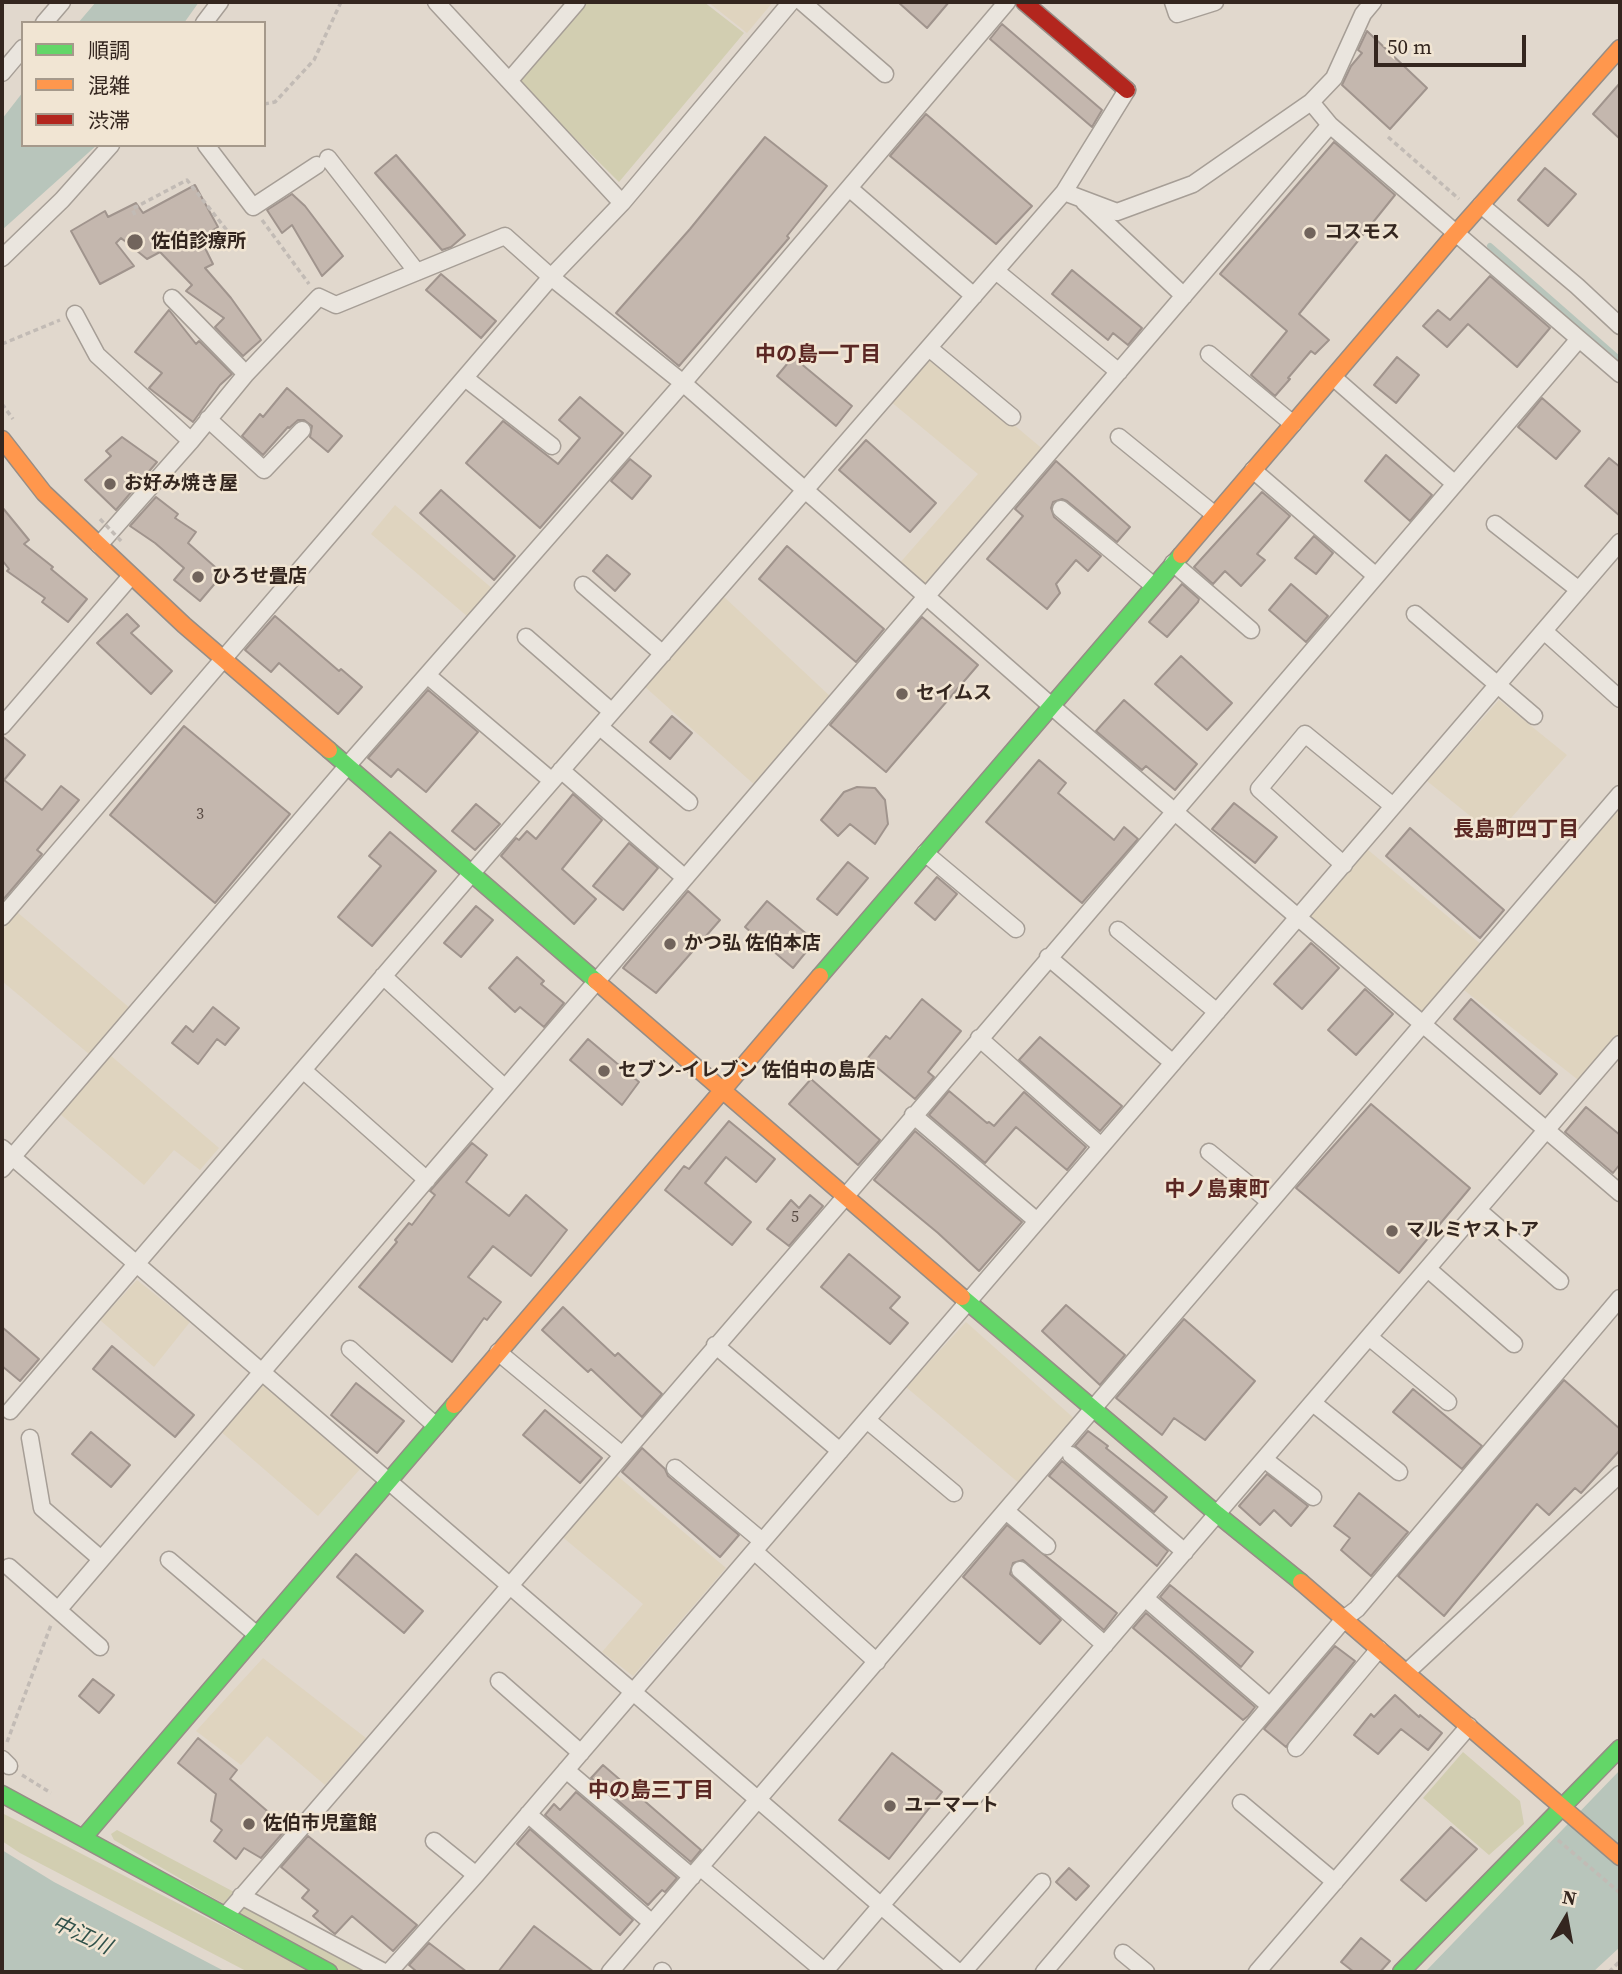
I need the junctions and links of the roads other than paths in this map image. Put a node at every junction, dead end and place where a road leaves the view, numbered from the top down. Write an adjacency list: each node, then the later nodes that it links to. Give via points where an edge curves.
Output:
1 (62, 2): 12 (street)
2 (220, 2): 13 (street)
3 (436, 2): 18 (street)
4 (577, 2): 18 (street)
5 (791, 2): 26 (street)
6 (802, 2): 17 (street)
7 (1007, 2): 23 (street)
8 (1024, 2): 24 (street, via 1127,90)
9 (1173, 2): 10 (street, via 1177,14)
10 (1215, 2)
11 (1373, 2): 19 (street, via 1334,78)
12 (46, 21)
13 (206, 21)
14 (21, 50): 16 (street)
15 (1620, 50): 27 (street)
16 (2, 73)
17 (885, 74)
18 (509, 81): 26 (street)
19 (1311, 102): 20 (street); 25 (street, via 1193,184 1117,212)
20 (1331, 125): 28 (street); 34 (street)
21 (109, 147): 29 (street)
22 (208, 147): 31 (street, via 253,206 323,162)
23 (849, 188): 33 (street); 46 (street)
24 (1064, 192): 25 (street); 30 (street)
25 (1080, 198): 34 (street)
26 (622, 203): 32 (street)
27 (1474, 205): 28 (street); 37 (street)
28 (1456, 233): 38 (street); 44 (street)
29 (2, 258)
30 (996, 271): 33 (street); 41 (street)
31 (417, 272): 32 (street, via 505,236); 42 (street, via 336,305 319,297)
32 (551, 277): 45 (street); 46 (street)
33 (974, 296): 39 (street)
34 (1184, 296): 41 (street)
35 (172, 298): 42 (street)
36 (75, 314): 53 (street, via 97,355)
37 (1620, 326)
38 (1579, 339): 43 (street); 56 (street)
39 (929, 348): 47 (street); 57 (street)
40 (1209, 354): 49 (street)
41 (1119, 372): 69 (street)
42 (246, 374): 48 (street)
43 (1620, 374)
44 (1333, 377): 49 (street); 56 (street)
45 (465, 378): 54 (street); 75 (street)
46 (683, 383): 57 (street); 76 (street)
47 (1012, 417)
48 (208, 419): 50 (street, via 264,470); 53 (street)
49 (1293, 424): 55 (street)
50 (302, 430)
51 (1119, 437): 59 (street)
52 (2, 439): 62 (street, via 44,493)
53 (191, 441): 62 (street)
54 (552, 446)
55 (1254, 470): 59 (street); 65 (street)
56 (1455, 484): 65 (street)
57 (806, 490): 69 (street); 74 (street)
58 (1061, 509): 67 (street)
59 (1215, 515): 63 (street)
60 (1495, 524): 68 (street)
61 (1620, 542): 68 (street)
62 (99, 545): 64 (street)
63 (1173, 563): 67 (street); 71 (street)
64 (131, 576): 75 (street); 82 (street)
65 (1376, 576): 89 (street)
66 (583, 585): 74 (street)
67 (1154, 586): 79 (street)
68 (1579, 590): 72 (street)
69 (926, 596): 79 (street); 93 (street)
70 (1415, 614): 77 (street)
71 (1251, 631)
72 (1544, 631): 77 (street); 78 (street)
73 (526, 637): 80 (street)
74 (663, 654): 80 (street)
75 (223, 659): 84 (street); 94 (street)
76 (426, 675): 84 (street); 85 (street)
77 (1498, 685): 81 (street); 88 (street)
78 (1620, 699)
79 (1051, 706): 89 (street); 90 (street)
80 (612, 712): 83 (street)
81 (1534, 716)
82 (2, 726)
83 (600, 727): 85 (street); 87 (street)
84 (347, 766): 92 (street); 113 (street)
85 (557, 776): 92 (street); 93 (street)
86 (1620, 794): 102 (street)
87 (689, 802)
88 (1393, 806): 91 (street); 91 (street, via 1305,734 1259,789)
89 (1174, 811): 95 (street); 98 (street)
90 (925, 853): 96 (street); 108 (street)
91 (1344, 864): 95 (street)
92 (472, 873): 99 (street); 100 (street)
93 (685, 878): 100 (street)
94 (2, 917)
95 (1298, 917): 101 (street); 102 (street)
96 (1016, 929)
97 (1118, 930): 101 (street)
98 (1048, 957): 103 (street); 105 (street)
99 (383, 976): 106 (street); 107 (street)
100 (597, 981): 107 (street); 108 (street)
101 (1217, 1012): 105 (street)
102 (1423, 1024): 110 (street); 117 (street)
103 (979, 1038): 109 (street); 111 (street)
104 (1620, 1044): 110 (street)
105 (1173, 1063): 111 (street)
106 (303, 1070): 114 (street); 120 (street)
107 (505, 1088): 114 (street)
108 (723, 1089): 116 (street); 129 (street)
109 (913, 1115): 116 (street); 119 (street)
110 (1547, 1129): 115 (street); 118 (street)
111 (1101, 1146): 119 (street)
112 (1209, 1152): 117 (street)
113 (5, 1158): 120 (street)
114 (427, 1180): 130 (street)
115 (1620, 1193)
116 (845, 1197): 124 (street); 127 (street)
117 (1270, 1202): 133 (street)
118 (1478, 1210): 121 (street); 122 (street)
119 (1037, 1221): 124 (street)
120 (136, 1264): 130 (street); 134 (street)
121 (1428, 1269): 125 (street); 126 (street)
122 (1560, 1281)
123 (1620, 1298): 160 (street)
124 (969, 1301): 133 (street); 135 (street)
125 (1369, 1337): 131 (street); 132 (street)
126 (1514, 1344)
127 (715, 1345): 138 (street); 139 (street)
128 (350, 1349): 136 (street)
129 (498, 1352): 136 (street); 139 (street)
130 (261, 1372): 145 (street); 153 (street)
131 (1448, 1402)
132 (1313, 1403): 141 (street); 143 (street)
133 (1094, 1408): 148 (street); 149 (street)
134 (10, 1411)
135 (867, 1419): 138 (street); 146 (street)
136 (436, 1426): 145 (street)
137 (30, 1438): 153 (street, via 42,1508)
138 (840, 1451): 150 (street)
139 (621, 1454): 157 (street)
140 (1071, 1455): 152 (street)
141 (1264, 1459): 147 (street); 149 (street)
142 (675, 1468): 150 (street)
143 (1399, 1472)
144 (1620, 1474): 166 (street)
145 (388, 1481): 157 (street); 161 (street)
146 (954, 1493)
147 (1313, 1497)
148 (1006, 1511): 151 (street); 165 (street)
149 (1217, 1514): 152 (street); 160 (street)
150 (758, 1546): 165 (street); 168 (street)
151 (1048, 1546)
152 (1185, 1552): 158 (street)
153 (101, 1559): 159 (street)
154 (169, 1560): 161 (street)
155 (9, 1567): 159 (street)
156 (1020, 1570): 162 (street)
157 (509, 1585): 168 (street); 187 (street)
158 (1145, 1598): 162 (street); 169 (street)
159 (58, 1610): 163 (street)
160 (1345, 1618): 164 (street); 169 (street)
161 (257, 1635): 180 (street)
162 (1105, 1645): 188 (street)
163 (100, 1647)
164 (1379, 1650): 166 (street); 171 (street)
165 (877, 1662): 176 (street)
166 (1407, 1672): 170 (street)
167 (499, 1681): 173 (street)
168 (633, 1692): 173 (street); 176 (street)
169 (1270, 1706): 198 (street)
170 (1469, 1726): 178 (street); 186 (street)
171 (1296, 1748)
172 (1620, 1748): 178 (street)
173 (581, 1752): 174 (street)
174 (566, 1770): 179 (street); 183 (street)
175 (2, 1794): 180 (street)
176 (758, 1800): 183 (street); 188 (street)
177 (1241, 1803): 186 (street)
178 (1567, 1810): 182 (street); 201 (street)
179 (528, 1814): 184 (street); 190 (street)
180 (84, 1837): 189 (street)
181 (434, 1841): 184 (street)
182 (1620, 1857)
183 (696, 1872): 190 (street); 195 (street)
184 (476, 1875): 193 (street)
185 (1042, 1882): 197 (street)
186 (1335, 1882): 200 (street)
187 (241, 1896): 189 (street); 193 (street)
188 (881, 1906): 195 (street); 196 (street)
189 (226, 1915): 192 (street)
190 (652, 1923): 194 (street)
191 (1123, 1953): 199 (street)
192 (329, 1972)
193 (386, 1972)
194 (610, 1972)
195 (824, 1972)
196 (958, 1972)
197 (963, 1972)
198 (1044, 1972)
199 (1146, 1972)
200 (1257, 1972)
201 (1401, 1972)

